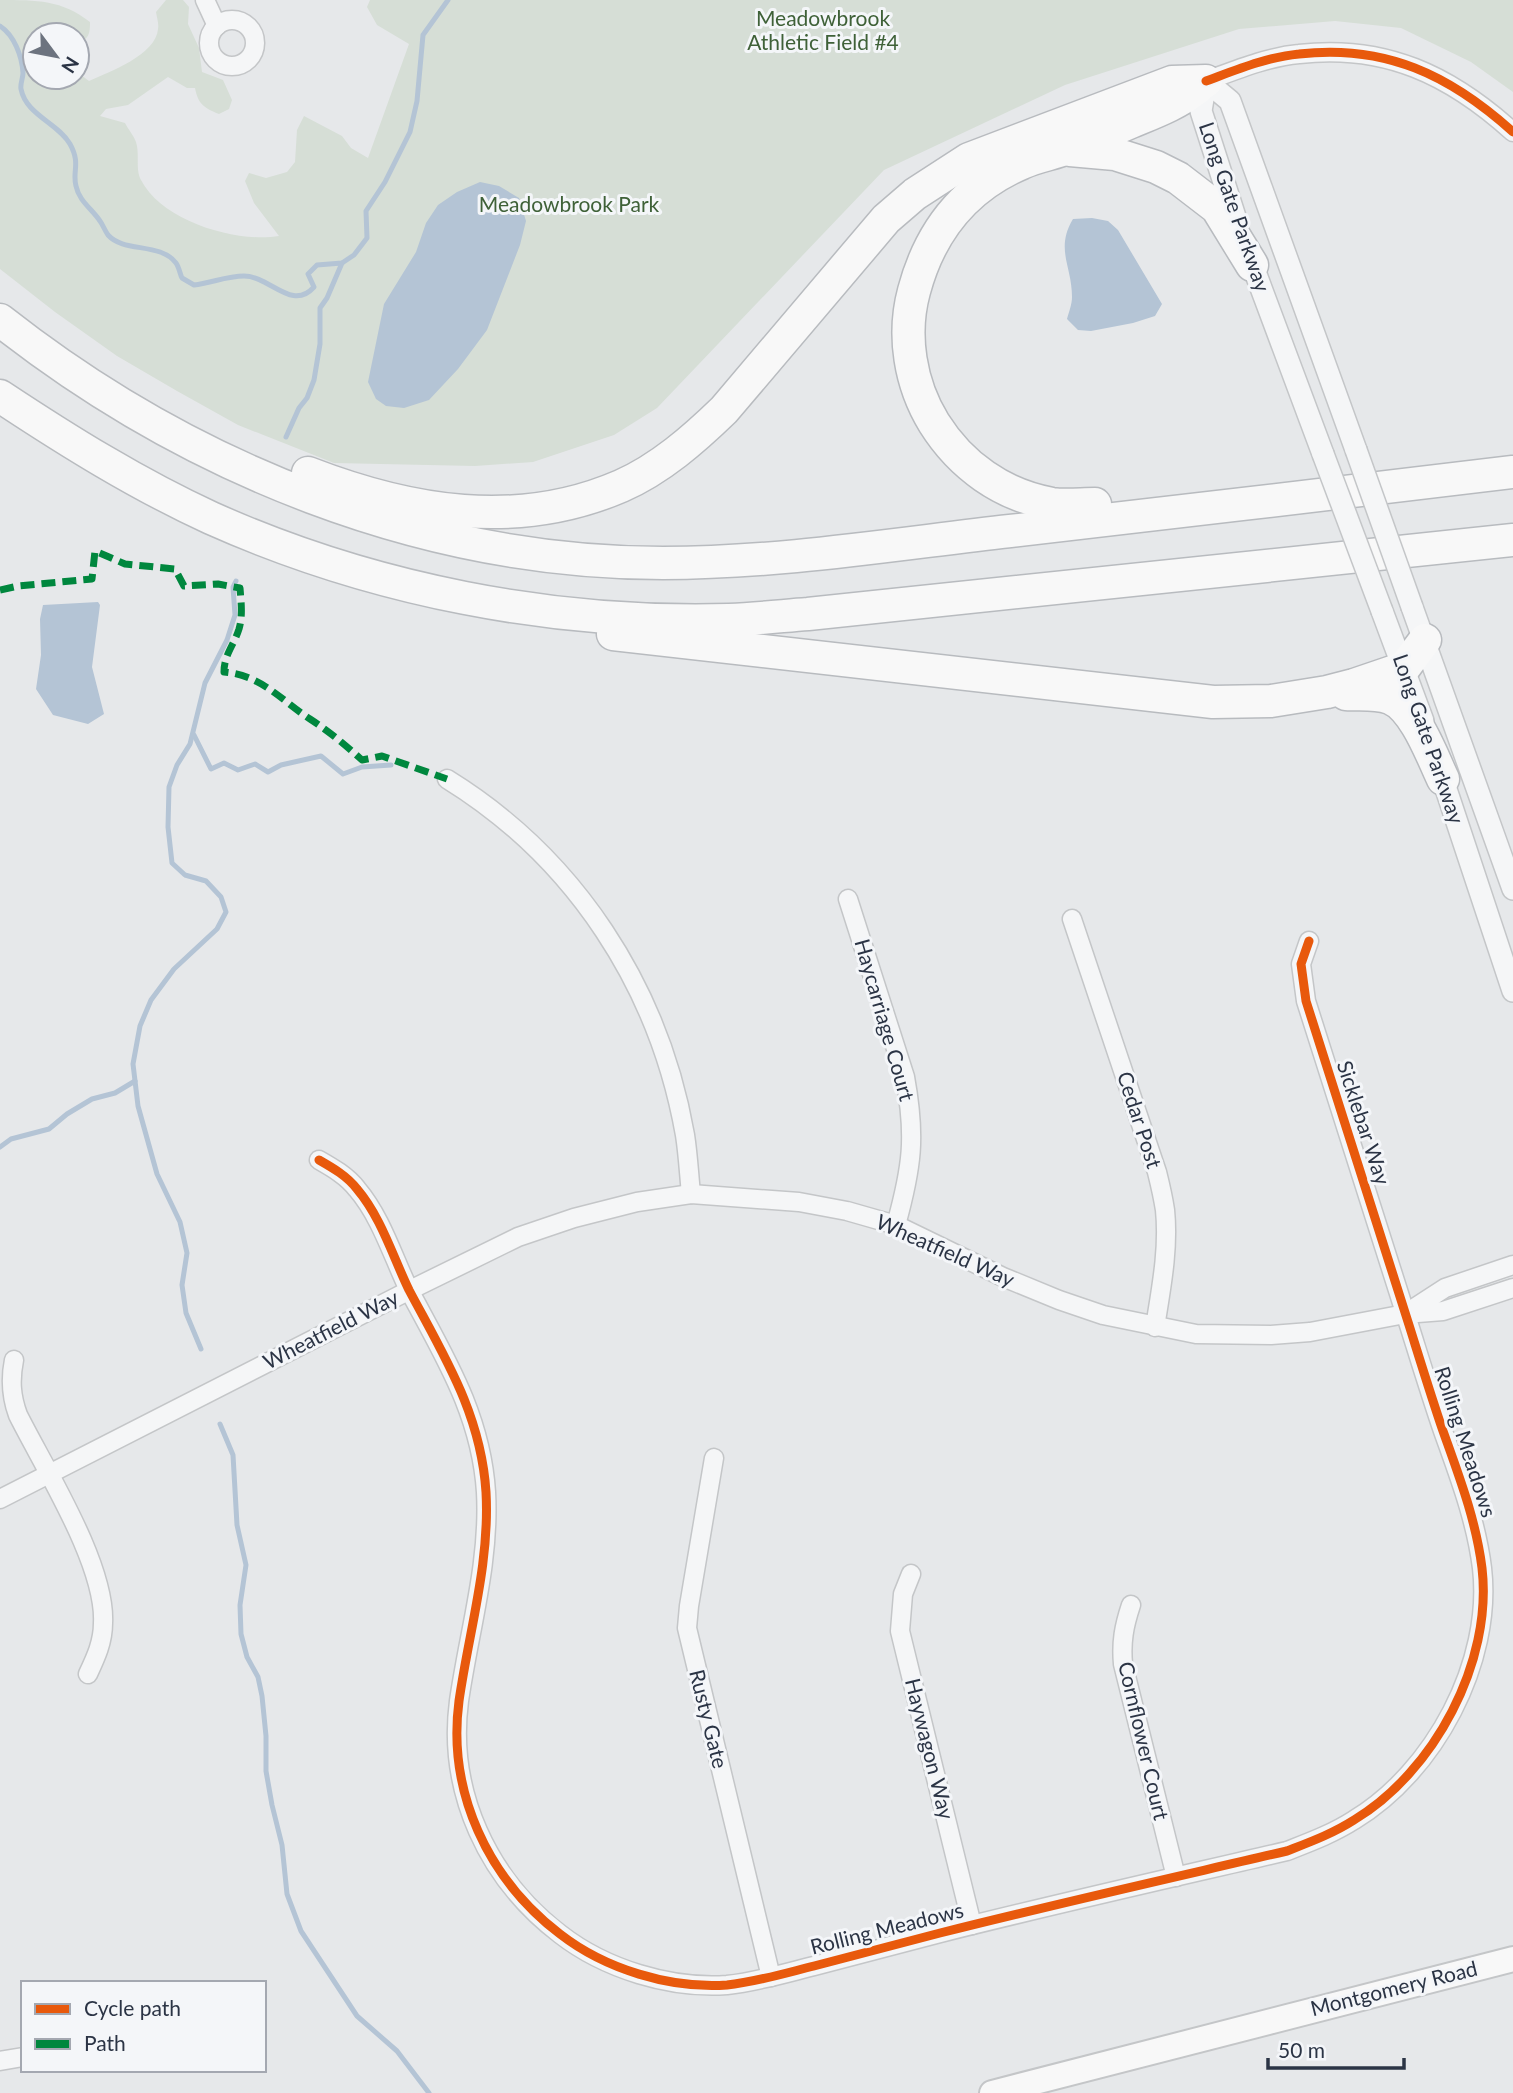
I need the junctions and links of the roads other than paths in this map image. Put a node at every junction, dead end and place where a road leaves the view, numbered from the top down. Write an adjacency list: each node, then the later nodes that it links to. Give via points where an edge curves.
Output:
1 (205, 0): 2 (street)
2 (216, 26)
3 (1206, 80): 4 (street, via 1297,54 1366,54 1435,76); 5 (highway, via 1179,102); 6 (street, Long Gate Parkway, via 1201,111); 7 (highway, via 1172,82 1007,143 940,176 879,226 699,435 621,486 567,504 512,513 452,512 389,500 325,480 102,382); 14 (street, Long Gate Parkway, bridge, via 1230,101)
4 (1513, 132)
5 (1065, 149): 6 (highway, via 1115,154 1178,178 1217,208); 11 (highway, via 1022,163 981,186 954,208 934,240 910,306 908,343 925,408 962,460 989,481 1021,495 1054,504)
6 (1252, 265): 15 (street, Long Gate Parkway, bridge)
7 (0, 313)
8 (0, 320): 11 (highway, via 97,390 234,465 383,522 532,553 595,561 733,560)
9 (0, 396): 13 (highway, via 132,479 212,518 369,575)
10 (1513, 472): 11 (highway)
11 (1268, 502)
12 (1513, 540): 13 (highway, via 729,620 590,615)
13 (459, 596): 16 (highway, via 550,624 670,642 1213,702 1272,701)
14 (1425, 640): 15 (highway); 19 (street, Long Gate Parkway)
15 (1404, 668): 16 (highway); 18 (street, Long Gate Parkway)
16 (1327, 692): 18 (highway, via 1382,695 1398,702 1414,720)
17 (447, 779): 25 (street, via 506,820 571,884 626,967 664,1053 685,1137)
18 (1443, 779): 23 (street, Long Gate Parkway)
19 (1513, 889)
20 (848, 899): 26 (street, Haycarriage Court, via 902,1065 910,1105 913,1128 908,1182)
21 (1072, 919): 31 (street, Cedar Post, via 1157,1172 1165,1210 1166,1246)
22 (1309, 941): 30 (street, Sicklebar Way, via 1301,964 1306,1001)
23 (1513, 990)
24 (319, 1160): 29 (street, Rolling Meadows, via 340,1172 366,1200)
25 (691, 1194): 26 (street, Wheatfield Way, via 799,1202); 29 (street, Wheatfield Way, via 573,1218 518,1237)
26 (895, 1225): 31 (street, Wheatfield Way, via 1059,1300)
27 (1513, 1265): 30 (street, Wheatfield Way, via 1445,1287)
28 (1513, 1288): 30 (street, Wheatfield Way, via 1443,1311)
29 (410, 1290): 34 (street, Wheatfield Way); 42 (street, Rolling Meadows, via 462,1389 486,1487 487,1530 457,1738 470,1815 486,1851 509,1887 537,1917 600,1959 697,1985)
30 (1405, 1314): 31 (street, Wheatfield Way, via 1271,1335 1196,1334); 39 (street, Rolling Meadows, via 1470,1505 1482,1568 1479,1638 1454,1710 1411,1772 1356,1819 1287,1851)
31 (1155, 1327)
32 (13, 1360): 34 (street, via 12,1398)
33 (714, 1458): 42 (street, Rusty Gate, via 687,1628)
34 (48, 1475): 35 (street, Wheatfield Way); 38 (street, via 82,1540 98,1588 104,1620 102,1640)
35 (0, 1499)
36 (911, 1574): 40 (street, Haywagon Way, via 902,1594 900,1631)
37 (1132, 1605): 39 (street, Cornflower Court, via 1124,1627 1124,1664)
38 (88, 1674)
39 (1175, 1877): 40 (street, Rolling Meadows)
40 (972, 1925): 42 (street, Rolling Meadows)
41 (1513, 1959): 45 (main road, Montgomery Road)
42 (771, 1977)
43 (21, 2057): 44 (street)
44 (0, 2061)
45 (992, 2093)

